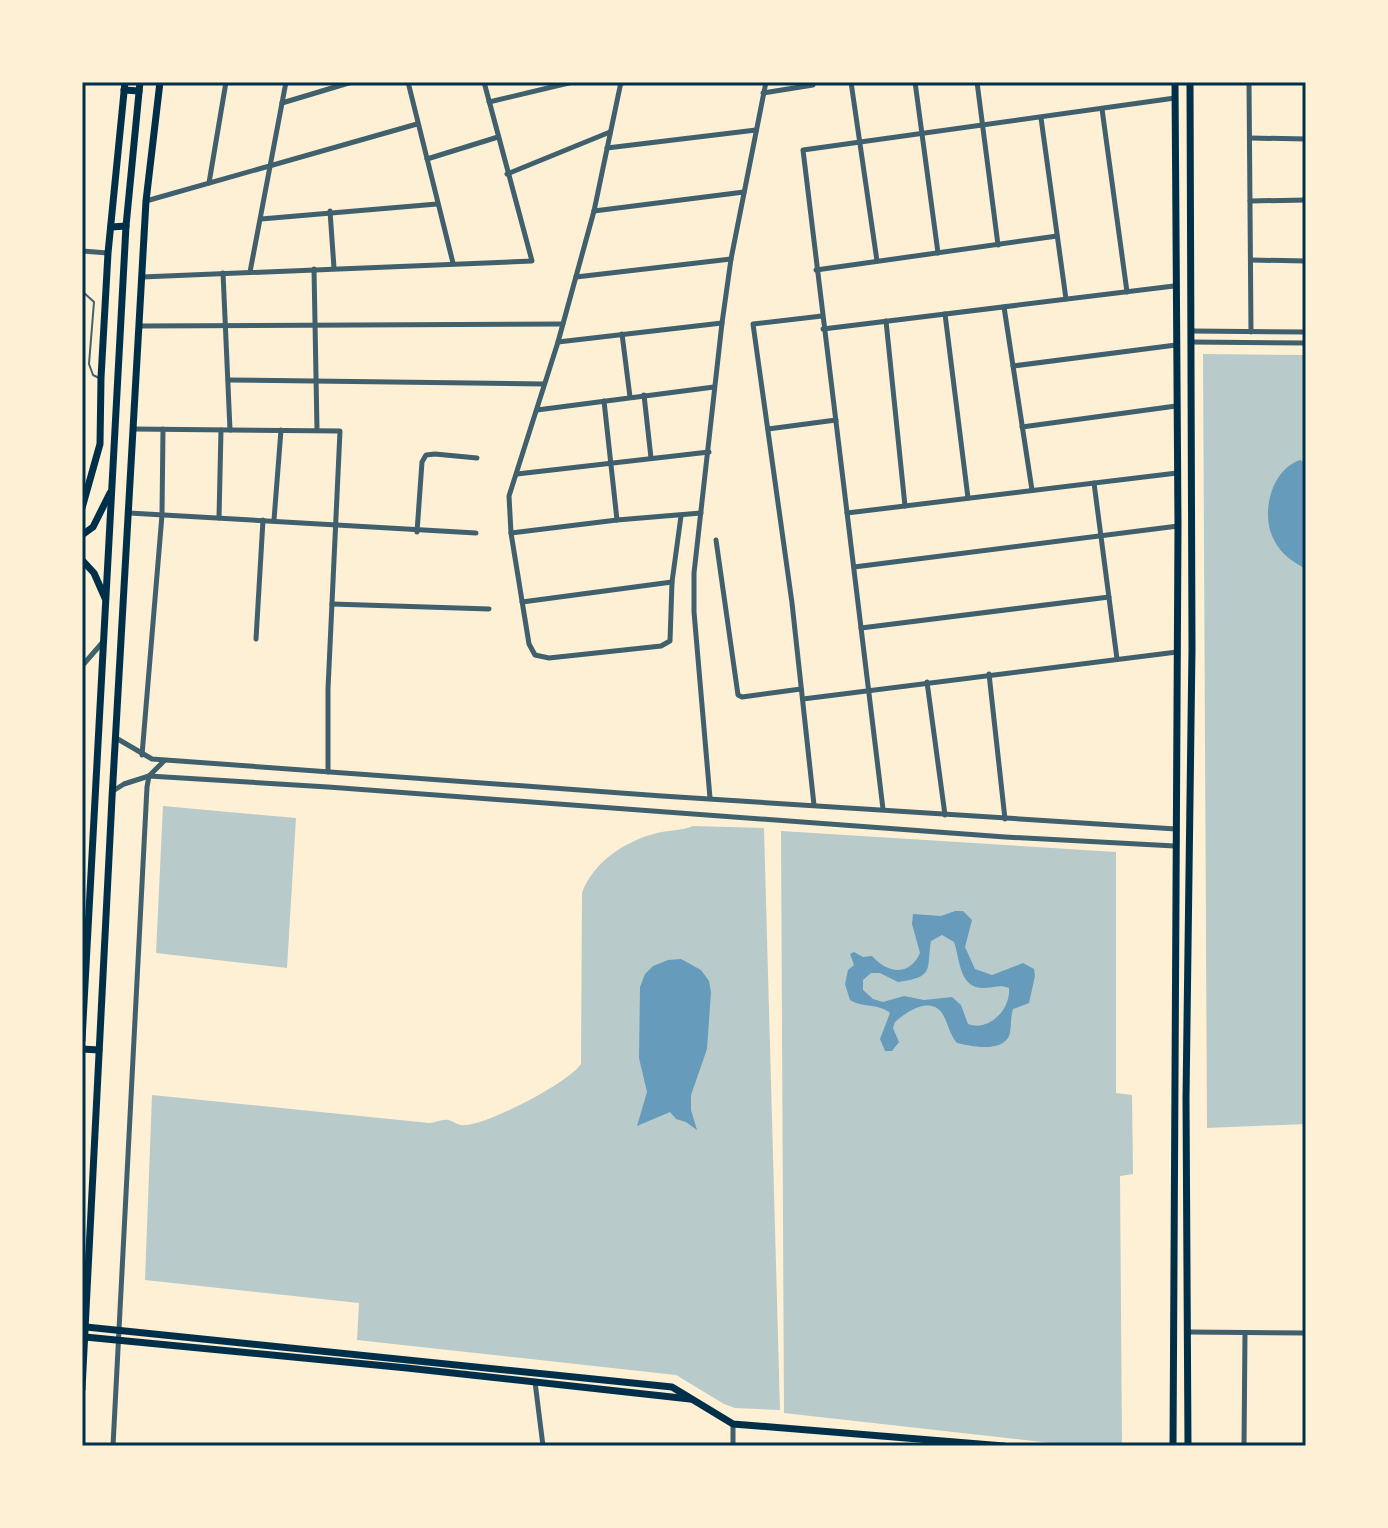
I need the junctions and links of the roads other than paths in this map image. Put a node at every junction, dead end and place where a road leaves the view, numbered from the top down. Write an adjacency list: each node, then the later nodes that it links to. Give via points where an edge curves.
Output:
1 (160, 82): 44 (main road)
2 (226, 82): 41 (street)
3 (286, 82): 23 (street)
4 (352, 82): 23 (street)
5 (408, 82): 26 (street)
6 (484, 82): 22 (street)
7 (573, 82): 22 (street)
8 (630, 82): 17 (street)
9 (766, 82): 20 (street)
10 (812, 82): 20 (street)
11 (851, 82): 34 (street)
12 (915, 82): 30 (street)
13 (977, 82): 27 (street)
14 (1175, 82): 21 (main road)
15 (1190, 82): 36 (main road)
16 (1249, 82): 32 (street)
17 (621, 83): 29 (street)
18 (124, 86): 19 (main road); 51 (main road)
19 (139, 86): 50 (main road)
20 (763, 93): 28 (street)
21 (1175, 98): 24 (street); 35 (main road)
22 (489, 102): 31 (street)
23 (282, 103): 39 (street)
24 (1102, 109): 25 (street); 71 (street)
25 (1041, 118): 27 (street); 52 (street)
26 (417, 124): 38 (street); 39 (street)
27 (982, 125): 30 (street); 53 (street)
28 (756, 130): 37 (street); 42 (street)
29 (610, 132): 37 (street); 40 (street)
30 (921, 133): 34 (street); 55 (street)
31 (498, 137): 38 (street); 40 (street)
32 (1250, 138): 33 (street); 45 (street)
33 (1306, 139)
34 (859, 142): 59 (street); 64 (street, via 803,150)
35 (1175, 146): 36 (main road); 69 (main road)
36 (1190, 146): 83 (main road)
37 (607, 148): 48 (street)
38 (427, 159): 46 (street)
39 (272, 166): 41 (street); 49 (street)
40 (507, 174): 61 (street, via 532,261)
41 (209, 183): 44 (street)
42 (744, 192): 48 (street); 57 (street)
43 (1306, 200): 45 (street)
44 (146, 201): 67 (main road)
45 (1250, 201): 58 (street)
46 (437, 204): 47 (street); 61 (street)
47 (330, 211): 49 (street); 62 (street)
48 (594, 211): 68 (street)
49 (261, 219): 65 (street)
50 (126, 226): 51 (main road); 118 (main road)
51 (111, 227): 56 (main road)
52 (1057, 236): 53 (street); 72 (street)
53 (998, 245): 55 (street)
54 (82, 251): 56 (street)
55 (938, 253): 59 (street)
56 (108, 256): 92 (main road)
57 (731, 259): 68 (street); 77 (street)
58 (1251, 260): 60 (street); 84 (street)
59 (877, 261): 64 (street)
60 (1306, 261)
61 (453, 263): 62 (street)
62 (334, 268): 63 (street)
63 (314, 269): 65 (street); 79 (street)
64 (816, 270): 75 (street)
65 (250, 272): 66 (street)
66 (223, 273): 67 (street); 81 (street)
67 (142, 277): 80 (main road)
68 (576, 277): 78 (street)
69 (1174, 286): 71 (street); 90 (main road)
70 (82, 291): 92 (lane, via 94,302 89,364 93,375)
71 (1127, 292): 72 (street)
72 (1066, 299): 73 (street)
73 (1004, 307): 74 (street); 91 (street)
74 (945, 314): 76 (street); 120 (street)
75 (822, 316): 82 (street); 106 (street, via 753,324)
76 (886, 321): 82 (street); 121 (street)
77 (722, 323): 86 (street); 96 (street)
78 (563, 324): 79 (street); 87 (street)
79 (315, 325): 81 (street); 94 (street)
80 (139, 326): 81 (street); 104 (main road)
81 (227, 326): 93 (street)
82 (823, 329): 102 (street)
83 (1190, 331): 84 (street); 88 (main road)
84 (1251, 332): 85 (street)
85 (1306, 332)
86 (622, 334): 87 (street); 98 (street)
87 (558, 342): 95 (street)
88 (1190, 342): 89 (street); 179 (main road)
89 (1306, 343)
90 (1176, 345): 91 (street); 100 (main road)
91 (1013, 366): 103 (street)
92 (101, 378): 122 (main road, via 100,444)
93 (228, 380): 94 (street); 108 (street)
94 (317, 381): 95 (street); 110 (street)
95 (544, 384): 101 (street)
96 (714, 387): 97 (street); 111 (street)
97 (644, 395): 98 (street); 113 (street)
98 (630, 397): 99 (street)
99 (604, 401): 101 (street); 114 (street)
100 (1176, 406): 103 (street); 115 (main road)
101 (537, 410): 116 (street)
102 (836, 420): 106 (street); 125 (street)
103 (1022, 427): 119 (street)
104 (133, 429): 105 (street); 123 (main road)
105 (163, 429): 107 (street); 126 (street)
106 (768, 429): 156 (street)
107 (221, 430): 108 (street); 128 (street)
108 (230, 430): 109 (street)
109 (281, 430): 110 (street); 130 (street)
110 (317, 430): 132 (street, via 340,431)
111 (709, 452): 113 (street); 124 (street)
112 (477, 458): 134 (street, via 426,455)
113 (651, 458): 114 (street)
114 (612, 463): 116 (street); 131 (street)
115 (1177, 473): 117 (street); 133 (main road)
116 (516, 474): 136 (street, via 509,496)
117 (1094, 483): 119 (street); 138 (street)
118 (112, 487): 137 (main road, via 98,519); 144 (main road)
119 (1032, 490): 120 (street)
120 (968, 498): 121 (street)
121 (905, 506): 125 (street)
122 (82, 508)
123 (129, 513): 126 (street); 159 (main road)
124 (701, 513): 127 (street); 166 (street, via 694,612)
125 (847, 513): 141 (street)
126 (162, 515): 128 (street); 160 (street)
127 (681, 516): 131 (street); 142 (street)
128 (219, 518): 129 (street)
129 (263, 520): 130 (street); 149 (street)
130 (274, 520): 132 (street)
131 (617, 520): 136 (street)
132 (336, 523): 134 (street); 146 (street)
133 (1178, 526): 138 (street); 151 (main road)
134 (417, 532): 135 (street)
135 (476, 533)
136 (511, 533): 145 (street)
137 (82, 535)
138 (1102, 537): 141 (street); 143 (street)
139 (716, 540): 156 (street, via 738,695)
140 (82, 560): 144 (main road)
141 (854, 567): 148 (street)
142 (672, 582): 145 (street); 145 (street, via 672,638 661,646 541,658 529,644)
143 (1109, 597): 148 (street); 152 (street)
144 (106, 601): 150 (main road)
145 (522, 602)
146 (332, 604): 147 (street); 162 (street)
147 (489, 609)
148 (861, 628): 157 (street)
149 (256, 639)
150 (103, 641): 153 (street); 175 (main road)
151 (1177, 652): 152 (street); 172 (main road)
152 (1117, 659): 154 (street)
153 (82, 666)
154 (989, 674): 155 (street); 171 (street)
155 (927, 682): 157 (street); 170 (street)
156 (801, 689): 158 (street)
157 (869, 689): 158 (street); 168 (street)
158 (803, 699): 167 (street)
159 (116, 738): 160 (street); 164 (main road)
160 (142, 755): 161 (street)
161 (165, 760): 162 (street); 163 (street)
162 (328, 772): 165 (street)
163 (149, 776): 164 (street); 169 (street); 182 (street)
164 (112, 792): 178 (main road)
165 (662, 796): 166 (street); 169 (street)
166 (710, 798): 167 (street)
167 (814, 805): 168 (street)
168 (883, 809): 170 (street)
169 (664, 811): 173 (street)
170 (945, 815): 171 (street)
171 (1005, 819): 172 (street)
172 (1176, 829): 173 (main road)
173 (1175, 846): 180 (main road)
174 (82, 895): 175 (street)
175 (90, 903): 176 (main road)
176 (82, 1040)
177 (82, 1049): 178 (main road)
178 (99, 1050): 181 (main road)
179 (1188, 1266): 180 (main road); 183 (main road)
180 (1173, 1267): 198 (main road)
181 (86, 1327): 182 (main road); 186 (main road)
182 (121, 1330): 187 (street); 190 (main road, via 672,1387)
183 (1189, 1332): 184 (street); 199 (main road)
184 (1245, 1333): 185 (street); 200 (street)
185 (1306, 1333)
186 (85, 1337): 187 (main road); 189 (main road)
187 (121, 1340): 188 (main road); 194 (street)
188 (535, 1382): 190 (main road); 195 (street)
189 (82, 1389)
190 (693, 1399): 191 (main road)
191 (733, 1424): 192 (main road); 196 (street)
192 (928, 1443): 193 (main road)
193 (989, 1445): 197 (main road)
194 (113, 1446)
195 (543, 1446)
196 (733, 1446)
197 (1004, 1446)
198 (1173, 1446)
199 (1188, 1446)
200 (1244, 1446)

